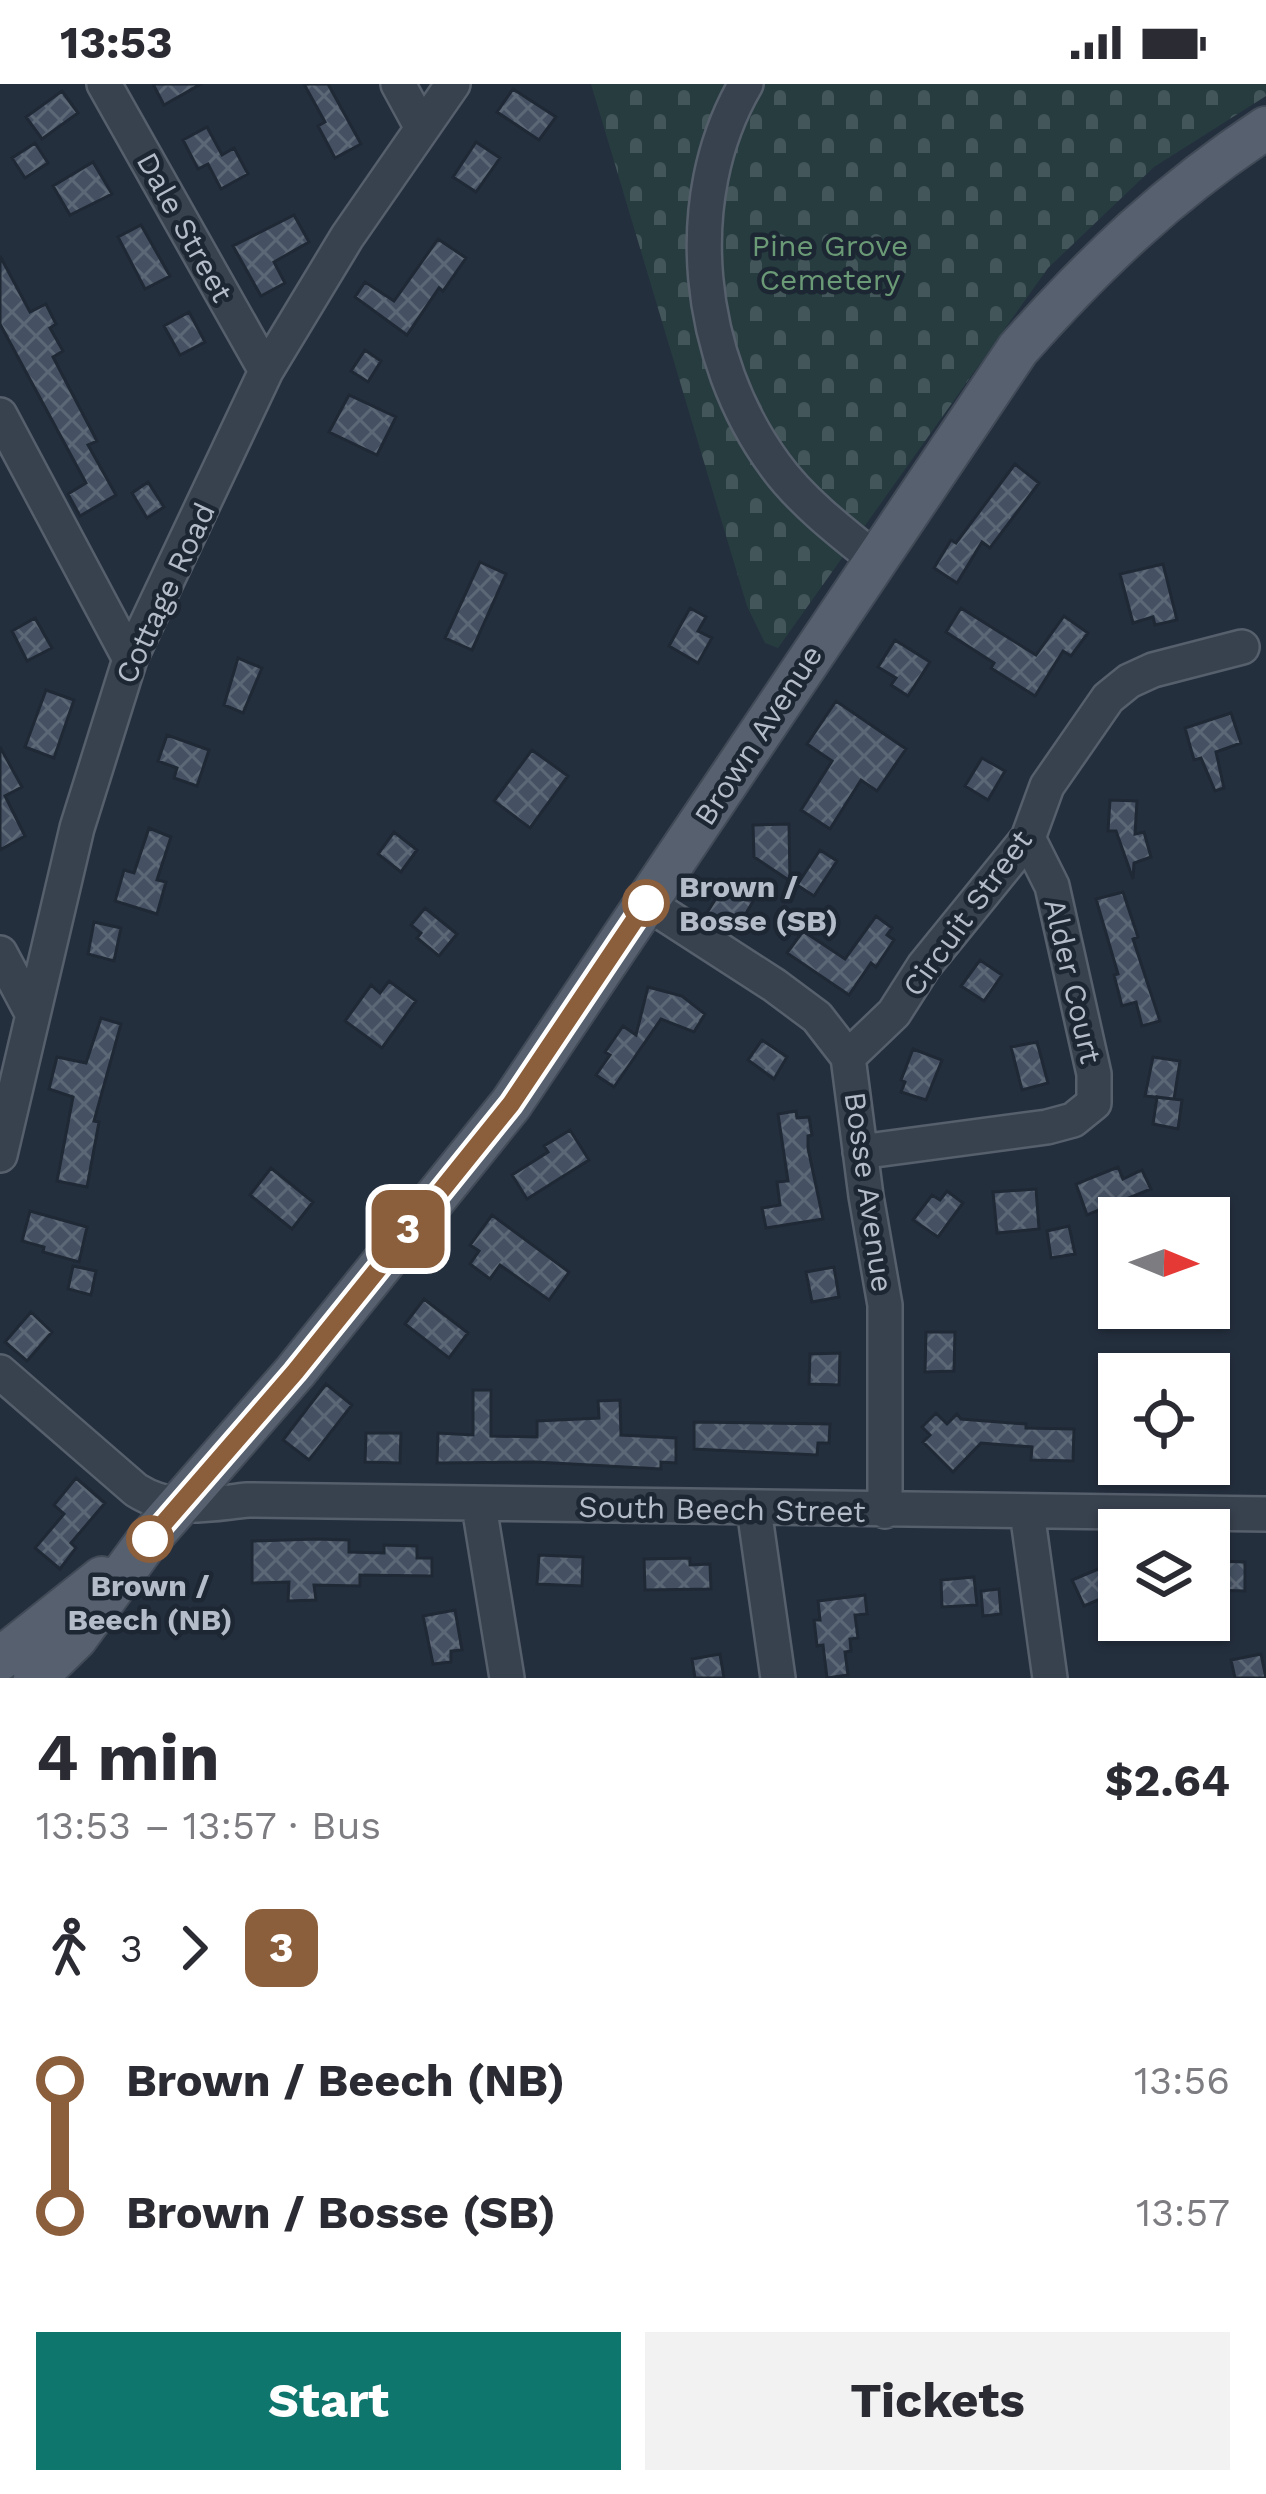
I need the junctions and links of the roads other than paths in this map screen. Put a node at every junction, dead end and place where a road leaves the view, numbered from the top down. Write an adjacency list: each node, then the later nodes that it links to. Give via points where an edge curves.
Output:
1 (104, 84): 7 (street, Dale Street)
2 (398, 84): 5 (street)
3 (453, 84): 5 (street, Cottage Road)
4 (746, 84): 9 (street, via 718,148 707,202 706,283 723,365 778,470)
5 (422, 128): 7 (street, Cottage Road)
6 (1266, 128): 9 (main road, Brown Avenue, via 1164,200 1068,292 1018,349)
7 (266, 371): 11 (street, Cottage Road)
8 (0, 415): 11 (street)
9 (874, 559): 13 (main road, Brown Avenue)
10 (1242, 647): 12 (street, Circuit Street, via 1154,670 1108,698 1047,786)
11 (130, 658): 15 (street, Cottage Road)
12 (1028, 838): 16 (street, Circuit Street, via 894,1013); 17 (street, Alder Court, via 1052,886 1094,1102 1073,1120 1047,1127)
13 (646, 903): 16 (street, Bosse Avenue, via 817,1017); 21 (main road, Brown Avenue, via 511,1104)
14 (0, 953): 15 (street)
15 (32, 1013): 18 (street, Cottage Road)
16 (848, 1057): 17 (street, Bosse Avenue)
17 (860, 1152): 23 (street, Bosse Avenue, via 885,1305)
18 (0, 1155)
19 (0, 1372): 21 (street, via 136,1490)
20 (479, 1506): 21 (street, South Beech Street, via 248,1500); 22 (street, South Beech Street); 29 (street)
21 (178, 1507): 26 (main road, Brown Avenue)
22 (754, 1509): 23 (street, South Beech Street); 30 (street)
23 (885, 1511): 24 (street, South Beech Street)
24 (1027, 1512): 25 (street, South Beech Street); 31 (street)
25 (1266, 1514)
26 (146, 1544): 27 (main road, Brown Avenue); 28 (main road, Brown Avenue)
27 (0, 1659)
28 (35, 1678)
29 (507, 1678)
30 (778, 1678)
31 (1050, 1678)

